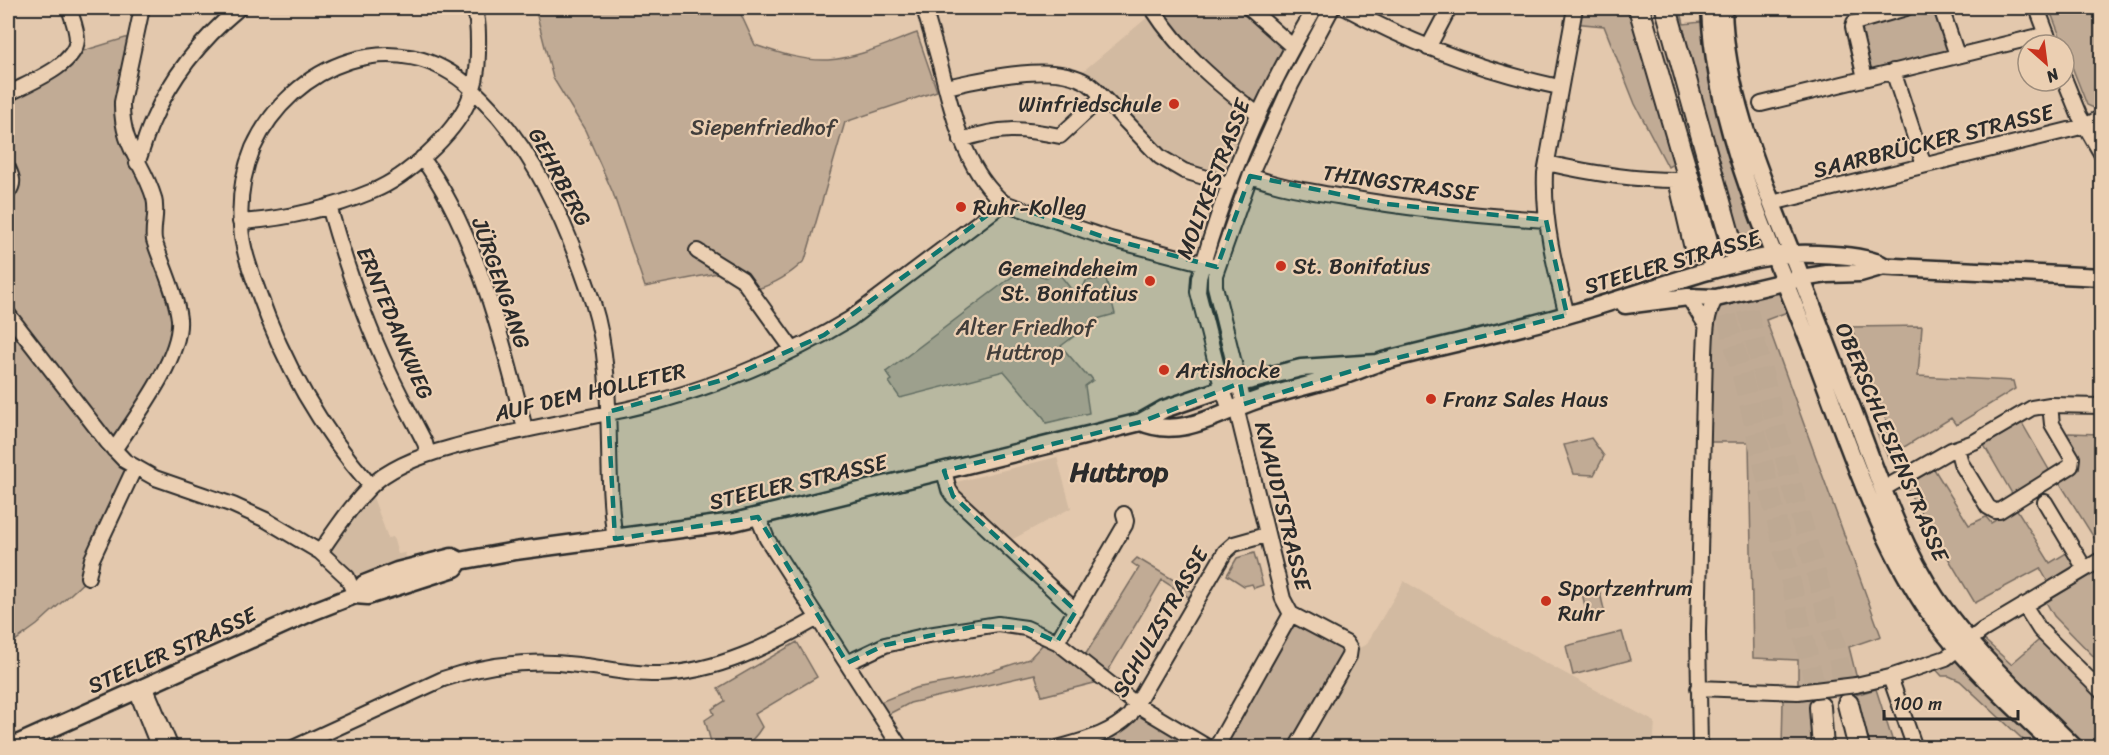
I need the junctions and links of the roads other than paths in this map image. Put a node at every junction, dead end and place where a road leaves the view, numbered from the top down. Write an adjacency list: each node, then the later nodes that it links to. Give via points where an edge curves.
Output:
1 (69, 8): 31 (street, via 77,37 72,56)
2 (142, 8): 41 (street, via 121,118)
3 (239, 8): 41 (street, via 203,42 172,81 151,123)
4 (474, 8): 29 (street, via 478,57)
5 (924, 8): 27 (street)
6 (1152, 8): 34 (street, via 1197,65)
7 (1249, 8): 22 (street)
8 (1315, 8): 22 (street, MOLTKESTRASSE)
9 (1332, 8): 45 (street, MOLTKESTRASSE, via 1291,85)
10 (1346, 8): 23 (street)
11 (1449, 8): 23 (street)
12 (1575, 8): 28 (street)
13 (1640, 8): 55 (highway)
14 (1666, 8): 54 (highway)
15 (1710, 8): 42 (main road, via 1720,92 1732,141)
16 (1723, 8): 42 (main road, via 1732,84)
17 (1906, 8): 26 (street, via 1854,23)
18 (1941, 8): 24 (street)
19 (2037, 8): 20 (street)
20 (2047, 33)
21 (2016, 45): 24 (street)
22 (1292, 46): 34 (street, MOLTKESTRASSE)
23 (1428, 48): 28 (street, via 1497,72)
24 (1957, 55): 25 (street)
25 (1893, 71): 26 (street); 43 (street)
26 (1865, 78): 33 (street)
27 (946, 87): 32 (street, via 1010,76 1056,74 1080,78); 37 (street)
28 (1559, 87): 40 (street)
29 (472, 88): 39 (street, via 451,128); 52 (street, GEHRBERG, via 440,67 404,56 364,57 324,71 285,100 262,132 242,186); 75 (street, GEHRBERG, via 526,152 566,231 598,321)
30 (2070, 93): 36 (street)
31 (8, 94)
32 (1102, 97): 37 (street, via 1060,136 1016,129 985,132); 46 (street, via 1160,157 1184,171)
33 (1761, 105)
34 (1259, 115): 46 (street, MOLTKESTRASSE)
35 (2102, 117): 36 (street, SAARBRÜCKER STRASSE)
36 (2085, 126): 38 (street); 43 (street, SAARBRÜCKER STRASSE)
37 (961, 140): 49 (street, via 983,180)
38 (2102, 155)
39 (422, 158): 50 (street, via 375,190); 77 (street, JÜRGENGANG, via 451,207 478,270)
40 (1547, 163): 51 (street); 55 (street, via 1614,176 1674,173)
41 (137, 164): 79 (street, via 154,200 154,240 176,304 179,329 175,350)
42 (1749, 164): 48 (main road, OBERSCHLESIENSTRASSE); 56 (main road, OBERSCHLESIENSTRASSE)
43 (1924, 165): 48 (street, SAARBRÜCKER STRASSE)
44 (8, 168): 47 (street, via 13,180)
45 (1250, 176): 51 (street, THINGSTRASSE, via 1387,204); 59 (street, MOLTKESTRASSE)
46 (1230, 185): 57 (street, MOLTKESTRASSE)
47 (8, 192)
48 (1772, 202): 60 (main road, OBERSCHLESIENSTRASSE)
49 (1004, 203): 57 (street, via 1110,239); 68 (street, AUF DEM HOLLETER, via 850,319)
50 (329, 206): 52 (street); 80 (street, ERNTEDANKWEG, via 368,322)
51 (1546, 220): 66 (street)
52 (240, 222): 83 (street, GEHRBERG, via 251,271 290,369 322,423)
53 (697, 251): 68 (street, via 742,279)
54 (1734, 252)
55 (1702, 255)
56 (1773, 256): 60 (main road, STEELER STRASSE); 62 (main road, OBERSCHLESIENSTRASSE); 66 (main road, STEELER STRASSE, via 1665,284)
57 (1203, 263): 59 (street); 71 (street, MOLTKESTRASSE, via 1198,292)
58 (1884, 266): 60 (main road, STEELER STRASSE, via 1860,273 1827,273); 60 (main road, STEELER STRASSE, via 1860,258); 61 (main road, STEELER STRASSE)
59 (1217, 267): 70 (street, MOLTKESTRASSE, via 1215,286)
60 (1797, 267): 62 (main road, STEELER STRASSE); 84 (main road, OBERSCHLESIENSTRASSE)
61 (2102, 277)
62 (1784, 282): 64 (main road, STEELER STRASSE); 100 (main road, OBERSCHLESIENSTRASSE, via 1882,526 1936,623)
63 (1688, 297): 64 (main road, STEELER STRASSE); 66 (main road, STEELER STRASSE); 67 (street)
64 (1716, 298): 67 (street)
65 (8, 314): 79 (street)
66 (1572, 314): 69 (main road, STEELER STRASSE)
67 (1706, 325): 104 (street)
68 (793, 350): 75 (street, AUF DEM HOLLETER, via 694,390)
69 (1378, 363): 70 (main road, STEELER STRASSE, via 1301,368); 74 (main road, STEELER STRASSE)
70 (1240, 383): 71 (main road, STEELER STRASSE); 74 (street, MOLTKESTRASSE)
71 (1222, 387): 74 (street, MOLTKESTRASSE); 76 (main road, STEELER STRASSE)
72 (2050, 405): 73 (street); 78 (street, via 2032,408); 78 (street, via 2052,424 2072,458 2071,466 1999,511 1988,507 1961,463)
73 (2102, 406)
74 (1237, 407): 76 (main road, STEELER STRASSE, via 1205,421 1174,428 1153,428); 88 (street, KNAUDTSTRASSE)
75 (608, 412): 77 (street, AUF DEM HOLLETER); 89 (street, GEHRBERG)
76 (1141, 422): 82 (main road, STEELER STRASSE)
77 (525, 429): 80 (street, AUF DEM HOLLETER)
78 (1957, 448): 84 (street)
79 (114, 450): 81 (street)
80 (428, 454): 83 (street, AUF DEM HOLLETER)
81 (135, 467): 90 (street, via 245,510); 93 (street, via 92,560)
82 (944, 471): 87 (main road, STEELER STRASSE); 96 (street, via 953,496)
83 (370, 485): 90 (street, AUF DEM HOLLETER)
84 (1883, 489): 100 (main road, OBERSCHLESIENSTRASSE, via 1911,555)
85 (2045, 502): 92 (street)
86 (1124, 514): 96 (street, via 1125,525)
87 (758, 517): 89 (main road, STEELER STRASSE); 98 (street)
88 (1266, 535): 97 (street, KNAUDTSTRASSE, via 1283,599); 107 (street, SCHULZSTRASSE, via 1234,544 1225,552)
89 (615, 539): 94 (main road, STEELER STRASSE, via 460,561 452,557 397,571 364,584)
90 (320, 552): 94 (street, via 347,578)
91 (2102, 559): 92 (street)
92 (2085, 569): 95 (street)
93 (88, 577)
94 (355, 595): 103 (main road, STEELER STRASSE)
95 (2024, 605): 100 (street); 105 (street, via 2040,630)
96 (1076, 611): 99 (street)
97 (1292, 614): 116 (street); 117 (street, via 1350,649)
98 (818, 618): 101 (street); 112 (street, via 746,654 682,672 648,675 528,662 464,672)
99 (1057, 642): 101 (street, via 1026,628 977,626 885,645); 107 (street)
100 (1964, 645): 102 (street, via 1943,659); 122 (main road, OBERSCHLESIENSTRASSE); 123 (main road, OBERSCHLESIENSTRASSE)
101 (847, 663): 113 (street)
102 (1890, 677): 104 (street, bridge, via 1798,692); 121 (street)
103 (140, 688): 109 (main road, STEELER STRASSE); 110 (street); 111 (street)
104 (1698, 688): 118 (street)
105 (2102, 692)
106 (1848, 704): 120 (highway)
107 (1137, 705): 114 (street, SCHULZSTRASSE, via 1111,730); 115 (street)
108 (1820, 707): 119 (highway)
109 (8, 747)
110 (159, 747)
111 (171, 747)
112 (293, 747)
113 (901, 747)
114 (1058, 747)
115 (1209, 747)
116 (1216, 747)
117 (1296, 747)
118 (1700, 747)
119 (1823, 747)
120 (1859, 747)
121 (1915, 747)
122 (2057, 747)
123 (2075, 747)

